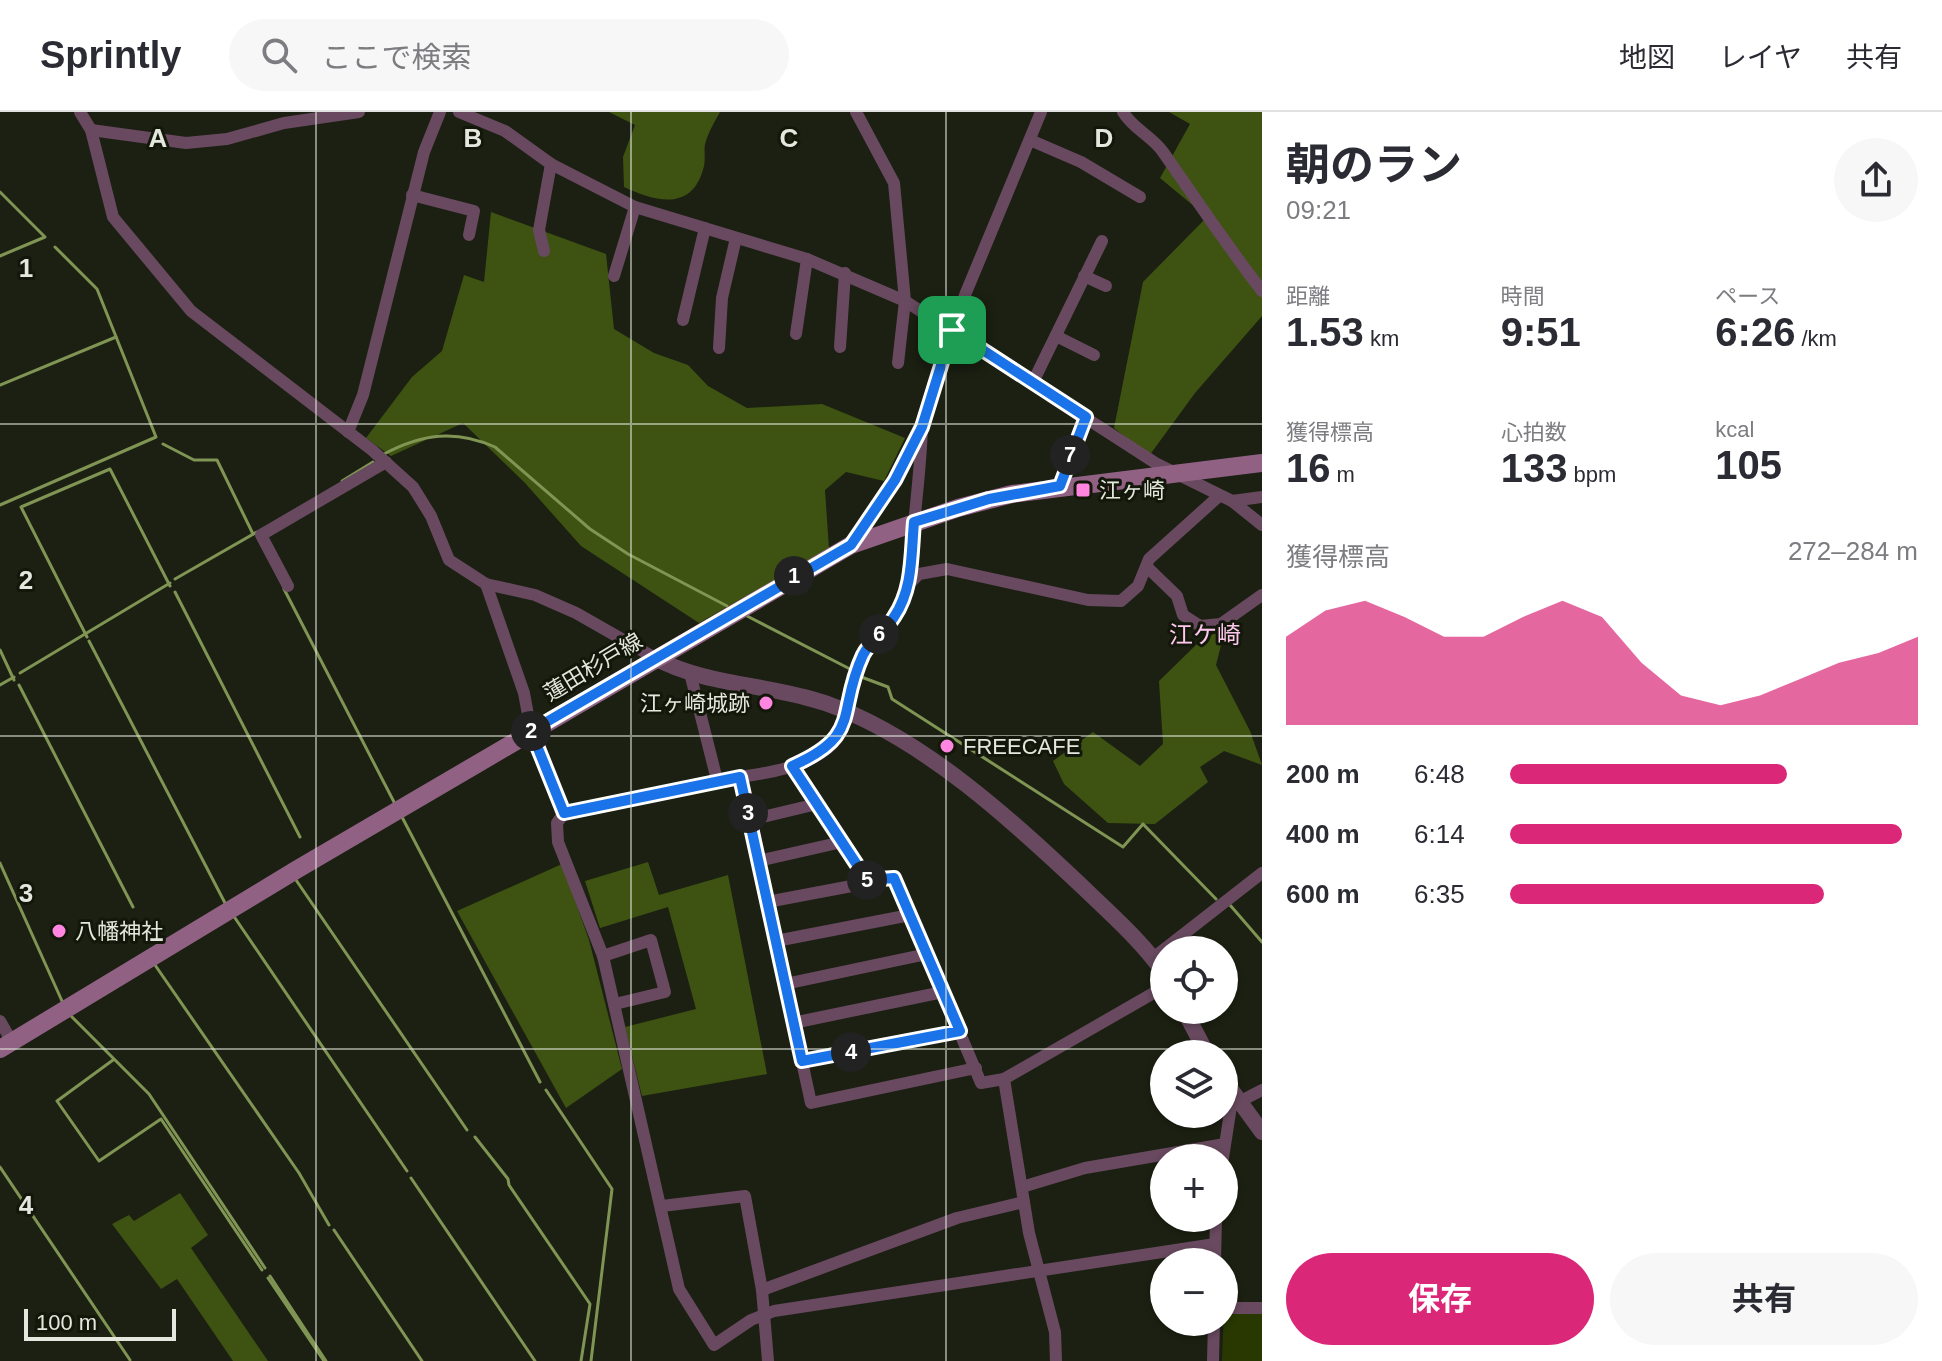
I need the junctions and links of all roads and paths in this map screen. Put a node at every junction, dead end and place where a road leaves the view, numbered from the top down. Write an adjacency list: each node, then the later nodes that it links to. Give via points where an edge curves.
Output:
1 (80, 112): 8 (street)
2 (359, 112): 8 (street, via 186,143)
3 (440, 112): 11 (street)
4 (459, 112): 10 (street, via 505,131)
5 (856, 112): 25 (street, via 894,183)
6 (1041, 112): 9 (street)
7 (1123, 112): 24 (street, via 1162,150)
8 (91, 130): 37 (street, via 113,217 191,311)
9 (1030, 140): 12 (street); 27 (street)
10 (551, 164): 13 (street); 18 (street, via 539,230)
11 (412, 195): 15 (street, via 474,211); 37 (street, via 371,367)
12 (1140, 197)
13 (635, 207): 14 (street); 21 (street)
14 (705, 228): 16 (street); 26 (street)
15 (469, 235)
16 (736, 238): 19 (street); 31 (street, via 722,298)
17 (1102, 241): 22 (street)
18 (544, 251)
19 (807, 259): 20 (street); 28 (street)
20 (845, 273): 25 (street); 30 (street)
21 (614, 276)
22 (1084, 276): 23 (street); 29 (street)
23 (1106, 286)
24 (1262, 291)
25 (905, 301): 27 (street); 33 (street)
26 (683, 320)
27 (952, 330): 34 (street); 36 (street)
28 (796, 334)
29 (1056, 336): 32 (street); 34 (street)
30 (840, 347)
31 (719, 348)
32 (1094, 355)
33 (898, 363)
34 (1033, 382): 35 (street)
35 (1086, 417): 40 (street); 41 (street)
36 (922, 427): 45 (street); 47 (street, via 895,480)
37 (348, 432): 38 (street)
38 (386, 462): 49 (street, via 423,499 449,560); 51 (street, via 261,535)
39 (1262, 463): 40 (main road, 蓮田杉戸線)
40 (1172, 472): 41 (main road, 蓮田杉戸線); 42 (street)
41 (1060, 486): 45 (main road, 蓮田杉戸線, via 989,499)
42 (1219, 496): 44 (street); 48 (street, via 1149,559)
43 (1262, 497): 44 (street)
44 (1232, 501): 46 (street)
45 (914, 522): 47 (main road, 蓮田杉戸線); 50 (street)
46 (1262, 525)
47 (851, 545): 53 (main road, 蓮田杉戸線)
48 (1147, 567): 50 (street, via 1138,586 1121,601 1076,598 947,569 919,574); 52 (street, via 1177,596 1183,615 1200,626 1221,624)
49 (486, 584): 53 (street, via 535,595); 56 (street, via 524,693)
50 (909, 584): 55 (street, via 893,619 865,651 850,684)
51 (288, 586)
52 (1262, 595)
53 (655, 658): 54 (street); 56 (main road, 蓮田杉戸線)
54 (690, 673): 55 (street, via 784,692); 59 (street)
55 (848, 712): 57 (street, via 834,742); 72 (street, via 941,766 1032,838)
56 (531, 731): 61 (street); 81 (main road, 蓮田杉戸線)
57 (792, 766): 58 (street); 60 (street)
58 (740, 777): 59 (street); 62 (street)
59 (717, 780): 61 (street)
60 (817, 804): 62 (street); 63 (street)
61 (564, 813): 73 (street, via 557,823 558,842)
62 (750, 820): 64 (street)
63 (842, 842): 64 (street); 66 (street)
64 (758, 861): 67 (street)
65 (1262, 873): 69 (street)
66 (867, 880): 67 (street); 68 (street, via 894,878)
67 (767, 902): 70 (street)
68 (910, 915): 70 (street); 71 (street)
69 (1181, 936)
70 (776, 941): 74 (street)
71 (927, 954): 74 (street); 75 (street)
72 (1150, 955)
73 (603, 956): 77 (street); 77 (street, via 651,940 665,992)
74 (785, 984): 79 (street)
75 (943, 992): 79 (street); 80 (street)
76 (1150, 995): 84 (street)
77 (615, 1004): 93 (street)
78 (0, 1021): 81 (street)
79 (793, 1023): 82 (street)
80 (960, 1031): 82 (street); 83 (street)
81 (6, 1046)
82 (802, 1061): 83 (street, via 811,1103)
83 (976, 1068): 84 (street, via 981,1083)
84 (1004, 1079): 91 (street)
85 (1262, 1090): 87 (street)
86 (1238, 1097): 87 (street)
87 (1241, 1101): 88 (street); 89 (street, via 1231,1106)
88 (1259, 1123)
89 (1225, 1144)
90 (1150, 1157): 91 (street, via 1085,1168)
91 (1022, 1187): 92 (street)
92 (1024, 1202): 97 (street); 98 (street, via 957,1218)
93 (662, 1206): 98 (street, via 745,1196); 101 (street, via 679,1289 714,1345)
94 (1215, 1232): 95 (street)
95 (1215, 1244): 96 (street); 97 (street)
96 (1215, 1248)
97 (1040, 1270): 101 (street); 104 (street, via 1055,1332)
98 (762, 1290): 101 (street)
99 (1238, 1308): 100 (street)
100 (1262, 1308)
101 (764, 1313): 103 (street)
102 (1214, 1336): 105 (street)
103 (768, 1361)
104 (1056, 1361)
105 (1213, 1361)

